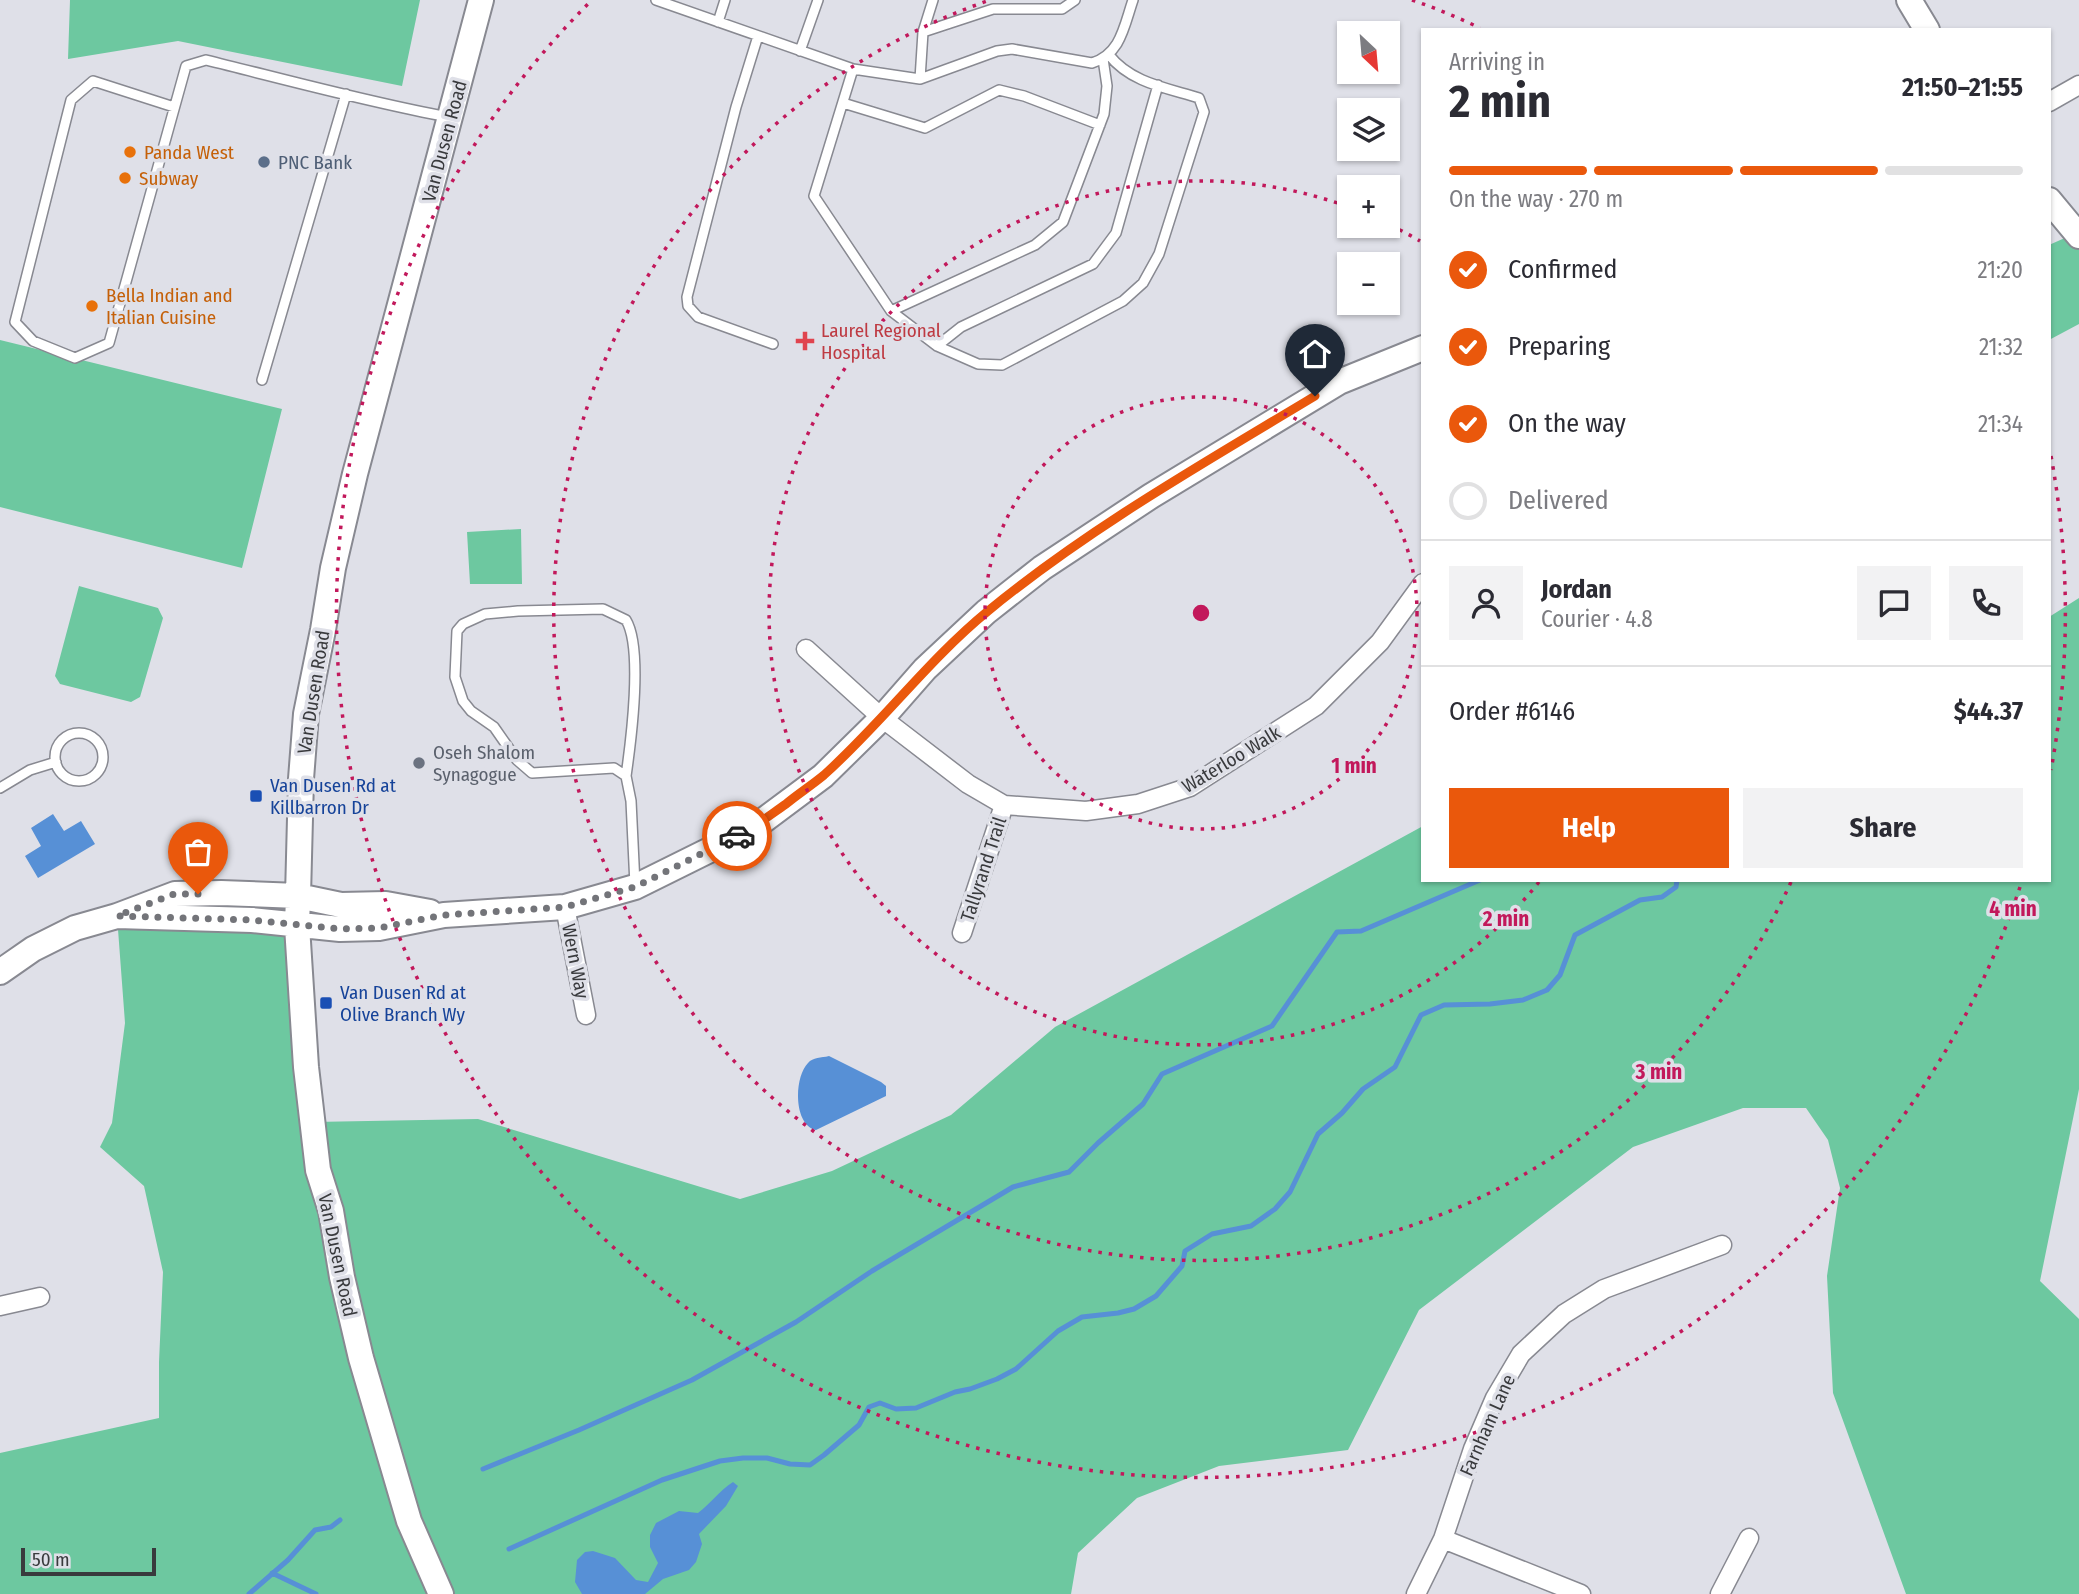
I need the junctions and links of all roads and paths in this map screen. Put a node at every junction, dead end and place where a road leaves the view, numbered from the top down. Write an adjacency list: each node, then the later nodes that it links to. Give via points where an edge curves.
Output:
1 (481, 0): 23 (street, Van Dusen Road)
2 (656, 0): 9 (lane)
3 (725, 0): 9 (lane)
4 (818, 0): 13 (lane)
5 (933, 0): 11 (lane)
6 (1075, 0): 11 (lane, via 1062,9 993,9)
7 (1133, 0): 14 (lane, via 1119,41)
8 (1909, 0): 10 (street)
9 (718, 22): 12 (lane)
10 (1926, 28)
11 (923, 32): 16 (lane)
12 (758, 36): 13 (lane); 28 (lane, via 687,298 698,317)
13 (800, 51): 15 (lane)
14 (1106, 57): 16 (lane, via 1092,62 1012,49); 17 (lane, via 1124,72); 24 (lane, via 1107,101)
15 (853, 69): 16 (lane); 21 (lane)
16 (920, 79)
17 (1158, 85): 29 (lane, via 1116,233 1093,264 961,327); 29 (lane, via 1199,98 1204,112 1159,254 1143,283 1123,301 1002,365 978,365)
18 (2079, 85): 20 (street)
19 (346, 94): 22 (lane, via 206,60 186,66); 23 (lane); 31 (lane)
20 (2051, 101)
21 (843, 103): 24 (lane, via 925,128 999,90); 27 (lane, via 814,197)
22 (174, 107): 22 (lane, via 109,343 75,358 33,341 15,321 71,100 93,80)
23 (450, 118): 40 (street, Van Dusen Road, via 333,568 306,714)
24 (1100, 124): 27 (lane, via 1063,222 1035,245)
25 (2051, 202): 26 (street)
26 (2079, 236)
27 (891, 311): 29 (lane)
28 (773, 344)
29 (937, 346)
30 (1421, 349): 34 (street, via 1339,382 1042,568 986,612)
31 (262, 380)
32 (1421, 586): 38 (street, Waterloo Walk, via 1380,642 1316,706 1190,787 1138,804 1086,811)
33 (806, 649): 34 (street, Waterloo Walk)
34 (882, 718): 38 (street, Waterloo Walk, via 968,784); 39 (street, via 823,776 752,829)
35 (56, 762): 35 (lane, via 64,776 87,780 100,770 103,755 91,736 76,733 57,747); 37 (lane, via 30,770)
36 (626, 776): 36 (lane, via 614,768 532,773 517,760 494,727 471,711 457,688 455,650 457,631 463,624 485,614 518,611 603,609 626,620 635,644 632,740); 39 (lane)
37 (0, 788)
38 (1004, 805): 45 (street, Tallyrand Trail)
39 (635, 887): 41 (street)
40 (298, 897): 42 (street, via 341,905 386,904); 43 (street, via 174,894); 44 (street, Van Dusen Road)
41 (565, 907): 42 (street); 47 (street, Wern Way)
42 (444, 915): 44 (street, via 379,928)
43 (117, 916): 44 (street); 46 (street, via 75,928)
44 (297, 926): 53 (street, Van Dusen Road, via 318,1170 331,1211 361,1358 409,1521)
45 (962, 933)
46 (0, 972)
47 (586, 1016)
48 (1722, 1245): 52 (street, Farnham Lane, via 1604,1289 1564,1314 1521,1354 1472,1449)
49 (40, 1297): 50 (street)
50 (0, 1306)
51 (1749, 1538): 56 (street)
52 (1443, 1539): 54 (street, Farnham Lane); 55 (street)
53 (441, 1594)
54 (1416, 1594)
55 (1581, 1594)
56 (1720, 1594)

